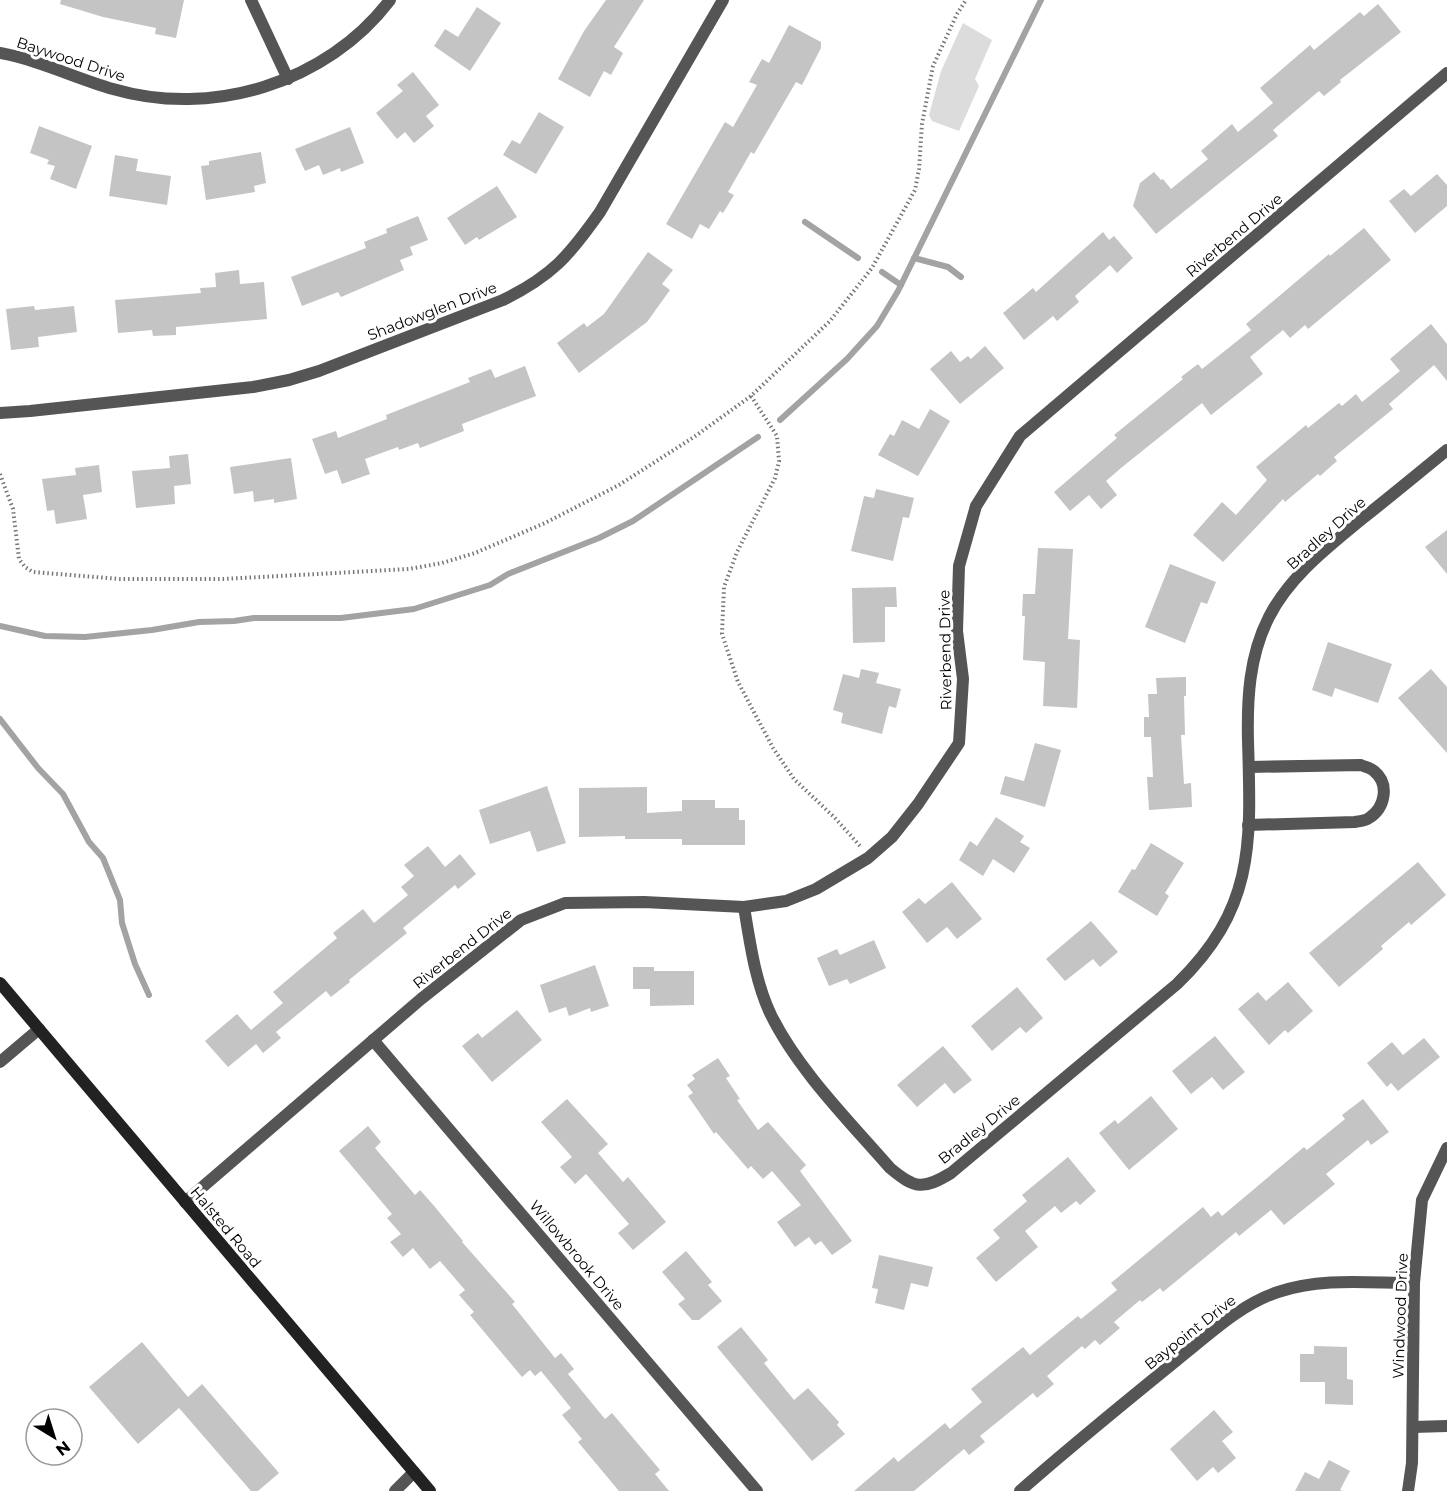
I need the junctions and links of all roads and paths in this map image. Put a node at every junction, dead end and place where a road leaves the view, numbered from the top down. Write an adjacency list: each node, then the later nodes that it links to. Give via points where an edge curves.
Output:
1 (251, 0): 7 (street)
2 (390, 0): 7 (street, Baywood Drive, via 343,47)
3 (723, 0): 9 (street, Shadowglen Drive, via 600,212 577,245 530,287 289,381)
4 (966, 0): 8 (path, via 933,66 915,190 872,268 830,321)
5 (0, 53): 7 (street, Baywood Drive, via 112,89 179,99 218,98)
6 (1447, 74): 14 (street, Riverbend Drive, via 1020,436 976,506 959,566 957,631 963,679 959,743 899,829)
7 (288, 79)
8 (751, 396): 11 (path, via 619,485 545,523 475,553 410,568 224,579 120,579 33,572 19,559 13,510); 14 (path, via 777,436 779,461 775,478 737,552 724,587 722,634 738,682 773,748 794,779 835,818)
9 (0, 412)
10 (1447, 450): 12 (street, Bradley Drive, via 1317,557 1269,616 1256,645 1250,676)
11 (0, 474)
12 (1249, 767): 13 (street, Bradley Drive); 13 (street, via 1361,765 1374,771 1382,781 1384,797 1379,809 1368,819 1355,822)
13 (1248, 825): 15 (street, Bradley Drive, via 1241,887 1216,940 1197,965 1037,1102 933,1184 913,1185 890,1168 788,1044 770,1013 760,982)
14 (868, 858): 15 (street, Riverbend Drive, via 816,889 786,901)
15 (744, 907): 18 (street, Riverbend Drive, via 565,903 521,920)
16 (0, 982): 17 (street, Halsted Road)
17 (39, 1029): 19 (street); 21 (street, Halsted Road)
18 (373, 1040): 21 (street, Riverbend Drive); 28 (street, Willowbrook Drive)
19 (0, 1062)
20 (1447, 1148): 22 (street, Windwood Drive, via 1422,1200)
21 (185, 1202): 25 (street, Halsted Road)
22 (1414, 1283): 24 (street, Windwood Drive); 29 (street, Baypoint Drive, via 1340,1281 1279,1292 1246,1306 1086,1432)
23 (1447, 1426): 24 (street)
24 (1413, 1427): 30 (street, Windwood Drive)
25 (414, 1472): 26 (street); 27 (street, Halsted Road)
26 (395, 1491)
27 (430, 1491)
28 (757, 1491)
29 (1020, 1491)
30 (1408, 1491)

